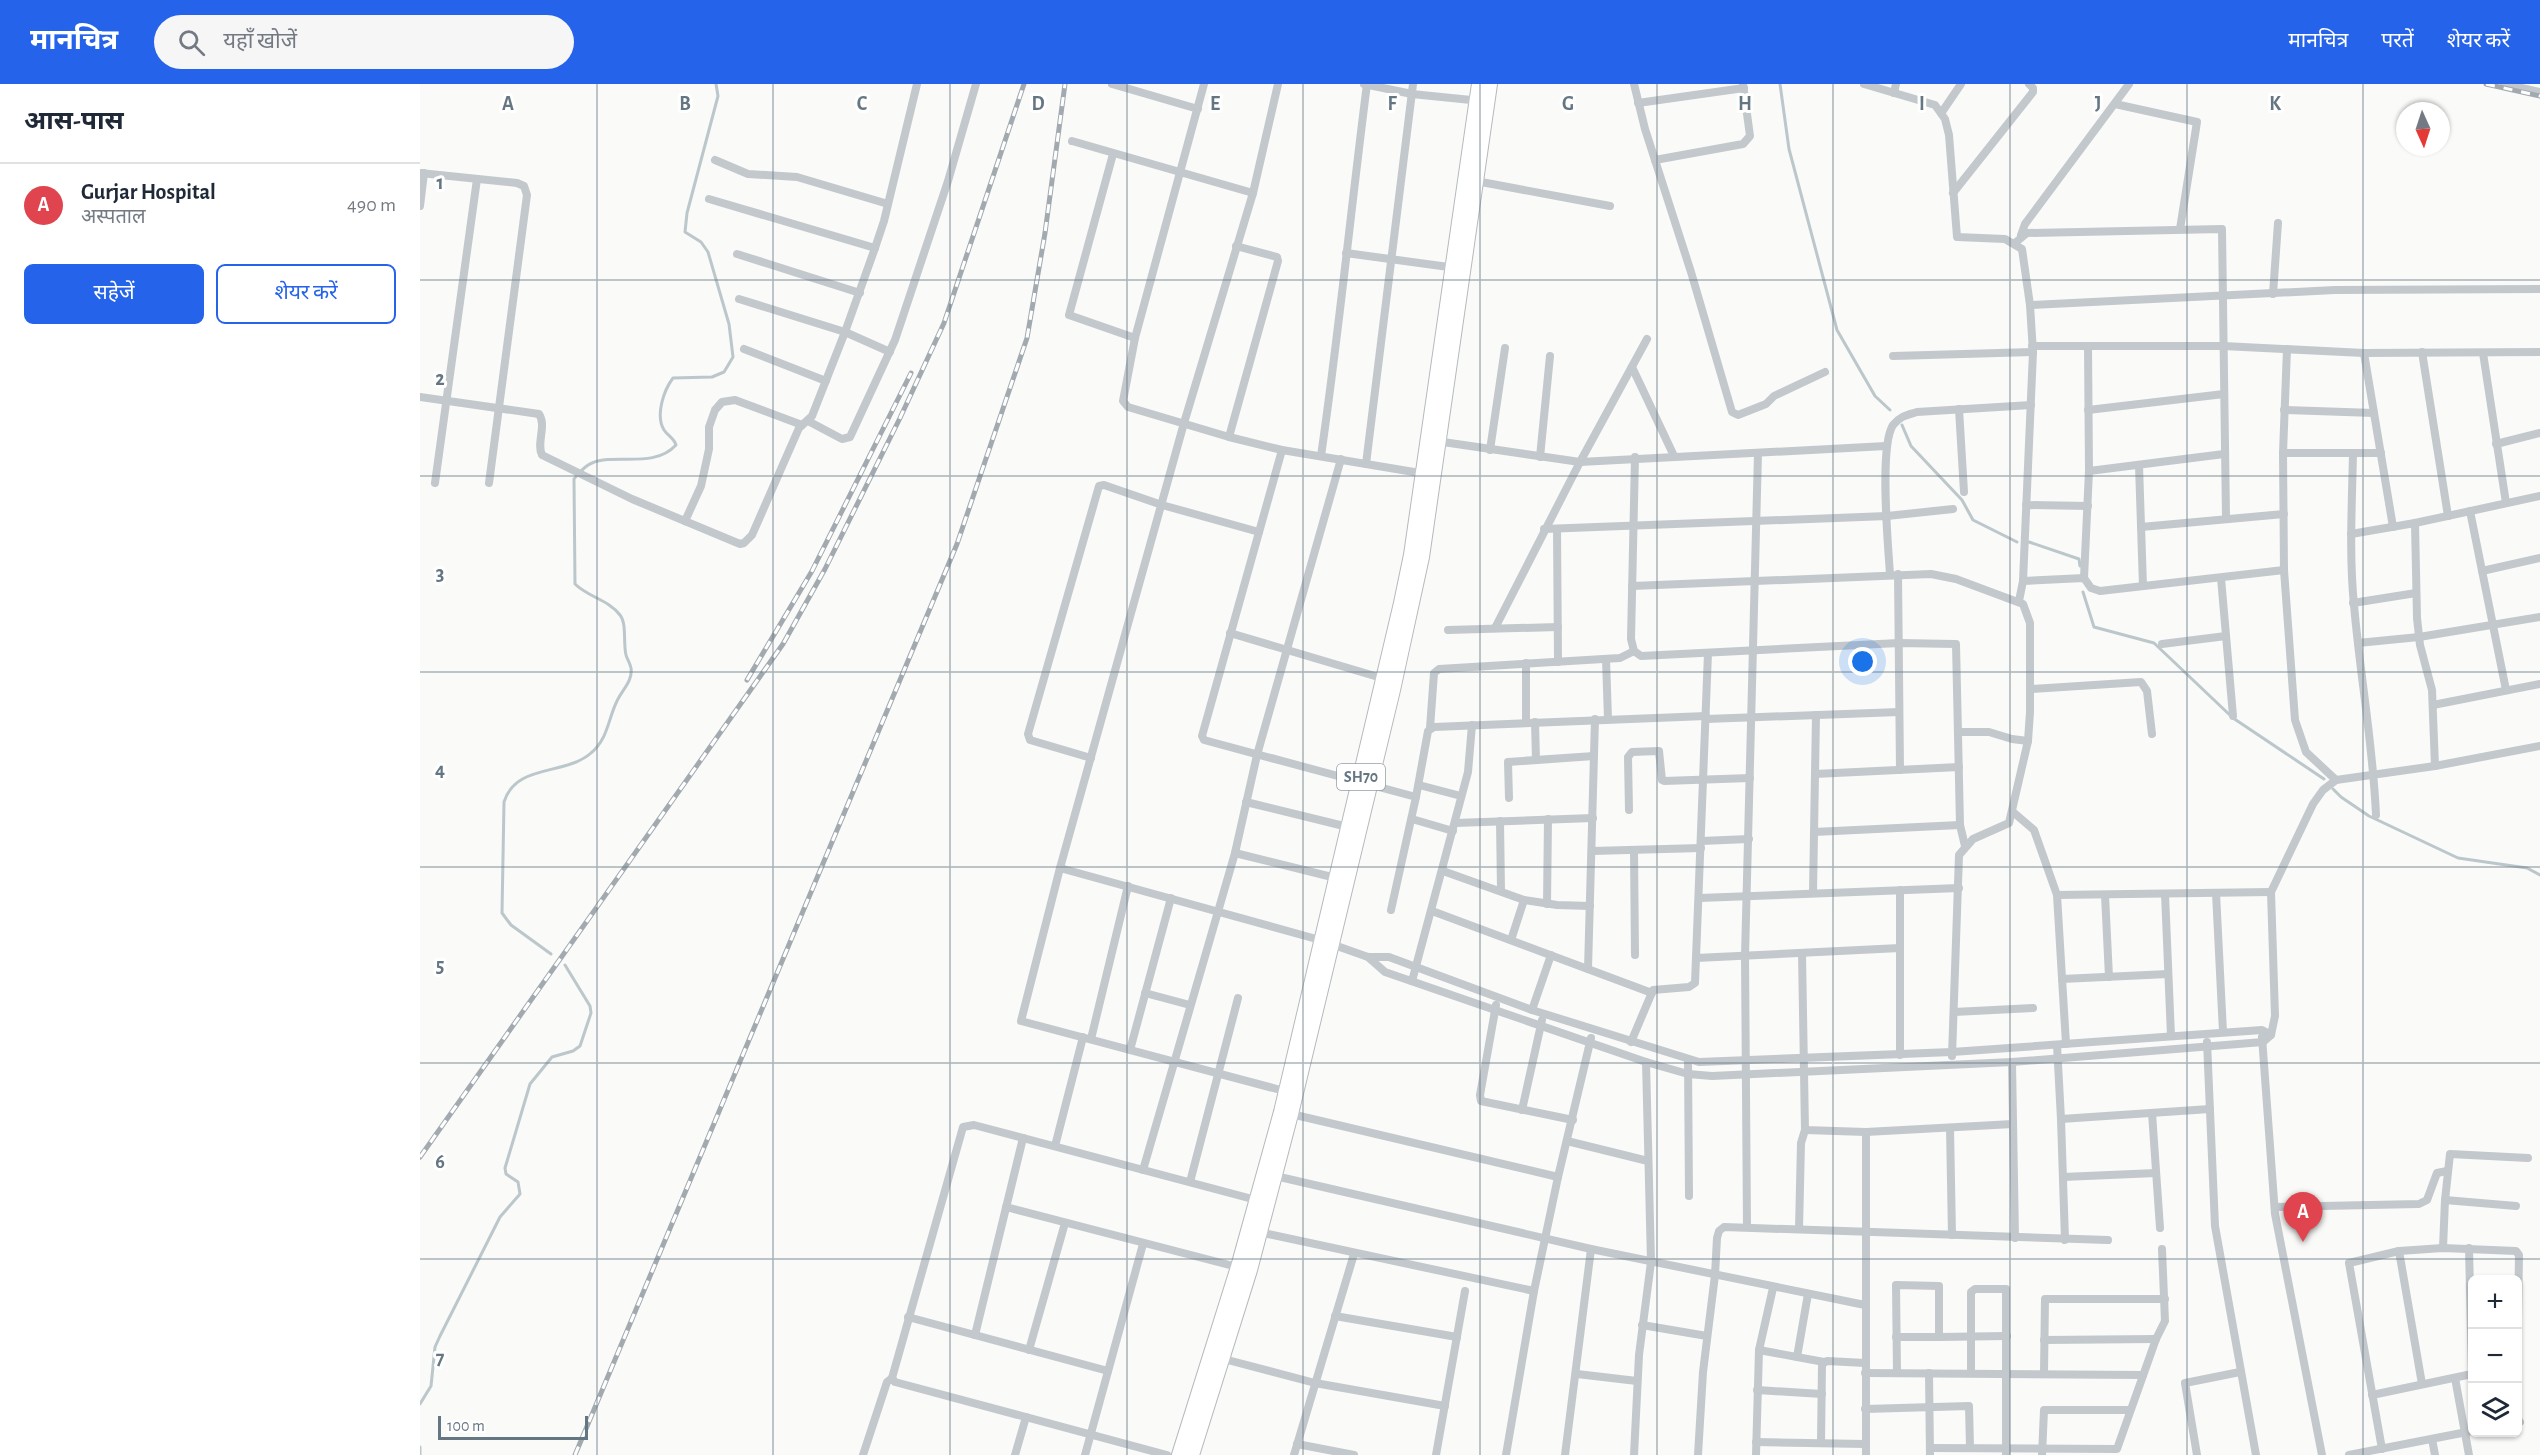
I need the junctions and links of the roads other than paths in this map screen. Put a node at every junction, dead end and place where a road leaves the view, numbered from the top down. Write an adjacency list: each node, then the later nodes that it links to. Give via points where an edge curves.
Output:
1 (916, 84): 36 (street)
2 (976, 84): 64 (street)
3 (1112, 84): 23 (street)
4 (1204, 84): 23 (street)
5 (1278, 84): 34 (street)
6 (1366, 84): 19 (street); 45 (street)
7 (1413, 84): 19 (street)
8 (1479, 84): 20 (main road, SH70)
9 (1490, 84): 20 (main road, SH70)
10 (1634, 84): 21 (street)
11 (1864, 84): 17 (street)
12 (1961, 84): 24 (street)
13 (2129, 84): 22 (street)
14 (2504, 84): 18 (street)
15 (2033, 85): 33 (street, via 2033,92)
16 (1744, 86): 21 (street); 28 (street, via 1748,141)
17 (1895, 89): 24 (street, via 1935,105)
18 (2540, 92)
19 (1412, 94): 20 (street); 47 (street)
20 (1482, 102): 32 (main road, SH70); 48 (main road, SH70)
21 (1638, 103): 28 (street)
22 (2115, 104): 40 (street, via 2197,122); 41 (street, via 2025,224)
23 (1197, 109): 30 (street)
24 (1942, 112): 33 (street, via 1949,135)
25 (1072, 141): 26 (street)
26 (1113, 154): 30 (street); 56 (street, via 1069,315)
27 (715, 160): 36 (street, via 748,174 797,177)
28 (1655, 160): 72 (street, via 1732,412 1738,415 1766,404 1774,396)
29 (422, 173): 31 (street); 37 (street)
30 (1179, 173): 34 (street); 56 (street)
31 (477, 179): 76 (street); 78 (street, via 517,183 524,186 527,195)
32 (1476, 182): 38 (street); 48 (main road, SH70)
33 (1953, 193): 42 (street, via 1957,237 2006,238)
34 (1253, 194): 43 (street)
35 (709, 199): 44 (street)
36 (888, 204): 44 (street)
37 (420, 206)
38 (1610, 206)
39 (2278, 224): 51 (street)
40 (2180, 229): 41 (street); 52 (street, via 2223,231)
41 (2021, 235): 42 (street)
42 (2015, 243): 54 (street, via 2022,249)
43 (1236, 246): 84 (street); 86 (street, via 1276,257 1278,261)
44 (875, 248): 50 (street)
45 (1346, 253): 47 (street); 97 (street)
46 (737, 254): 50 (street)
47 (1390, 260): 48 (street); 103 (street)
48 (1458, 269): 87 (main road, SH70)
49 (2540, 289): 51 (street)
50 (860, 293): 55 (street)
51 (2273, 294): 52 (street)
52 (2224, 295): 54 (street); 59 (street)
53 (739, 299): 55 (street)
54 (2030, 305): 62 (street)
55 (845, 332): 64 (street); 73 (street)
56 (1135, 338): 84 (street, via 1123,401 1128,407)
57 (1647, 339): 71 (street)
58 (2088, 346): 59 (street); 62 (street); 80 (street)
59 (2223, 346): 63 (street); 74 (street)
60 (1505, 348): 91 (street)
61 (744, 349): 73 (street)
62 (2033, 349): 70 (street); 77 (street)
63 (2287, 349): 67 (street); 81 (street)
64 (890, 352): 83 (street, via 849,437 842,439)
65 (2422, 352): 67 (street); 68 (street); 119 (street)
66 (2540, 352): 68 (street)
67 (2364, 353): 82 (street)
68 (2483, 353): 88 (street)
69 (1550, 356): 99 (street)
70 (1893, 356)
71 (1632, 367): 98 (street); 102 (street)
72 (1825, 372)
73 (826, 381): 83 (street)
74 (2224, 394): 80 (street); 96 (street)
75 (420, 397): 76 (street)
76 (447, 401): 78 (street); 107 (street)
77 (2031, 405): 79 (street); 112 (street)
78 (498, 408): 108 (street); 121 (street, via 541,416 540,452 584,477)
79 (1959, 409): 89 (street, via 1900,417); 109 (street)
80 (2088, 410): 105 (street)
81 (2284, 410): 82 (street); 93 (street)
82 (2374, 412): 95 (street)
83 (805, 423): 121 (street, via 749,540 740,544); 121 (street, via 735,400 723,402 709,427 701,486)
84 (1184, 423): 86 (street); 113 (street)
85 (2540, 433): 88 (street)
86 (1229, 437): 90 (street)
87 (1432, 441): 91 (street); 106 (main road, SH70)
88 (2496, 444): 111 (street)
89 (1886, 446): 92 (street); 118 (street)
90 (1282, 450): 97 (street); 129 (street)
91 (1490, 450): 99 (street)
92 (1758, 453): 98 (street); 122 (street)
93 (2283, 453): 94 (street); 117 (street)
94 (2353, 453): 95 (street); 130 (street)
95 (2381, 453): 124 (street)
96 (2224, 454): 104 (street); 120 (street)
97 (1321, 456): 101 (street)
98 (1674, 456): 100 (street)
99 (1540, 457): 102 (street)
100 (1635, 458): 102 (street); 125 (street)
101 (1341, 459): 103 (street); 155 (street)
102 (1580, 462): 127 (street)
103 (1365, 464): 106 (street)
104 (2139, 465): 105 (street); 126 (street)
105 (2089, 471): 114 (street)
106 (1428, 474): 162 (main road, SH70, via 1422,557)
107 (435, 483)
108 (489, 483)
109 (1964, 492)
110 (2540, 496): 111 (street)
111 (2506, 503): 116 (street)
112 (2026, 504): 114 (street); 138 (street)
113 (1162, 505): 129 (street); 183 (street); 183 (street, via 1099,486 1028,734 1030,740)
114 (2088, 506): 135 (street)
115 (1953, 509): 118 (street)
116 (2470, 511): 119 (street); 133 (street)
117 (2284, 514): 120 (street); 132 (street)
118 (1887, 516): 122 (street); 134 (street)
119 (2448, 516): 123 (street)
120 (2226, 518): 126 (street)
121 (685, 521)
122 (1756, 521): 125 (street); 137 (street)
123 (2415, 523): 124 (street); 141 (street)
124 (2393, 526): 130 (street)
125 (1634, 527): 128 (street); 139 (street)
126 (2141, 527): 140 (street)
127 (1544, 529): 128 (street); 147 (street)
128 (1557, 529): 146 (street)
129 (1259, 532): 149 (street)
130 (2351, 534): 143 (street)
131 (2540, 558): 133 (street)
132 (2284, 570): 136 (street); 192 (street, via 2295,720 2306,752)
133 (2482, 571): 145 (street)
134 (1894, 574): 137 (street); 142 (street, via 1956,579); 152 (street)
135 (2085, 578): 138 (street); 140 (street, via 2091,588 2100,591)
136 (2221, 578): 140 (street); 150 (street)
137 (1755, 581): 139 (street); 157 (street)
138 (2023, 581): 142 (street)
139 (1632, 586): 156 (street)
140 (2143, 586)
141 (2416, 593): 143 (street); 151 (street)
142 (2019, 601): 164 (street, via 2030,623)
143 (2354, 603): 154 (street)
144 (2540, 617): 145 (street)
145 (2493, 626): 151 (street); 165 (street)
146 (1558, 627): 147 (street); 160 (street)
147 (1495, 628): 148 (street)
148 (1448, 630)
149 (1230, 633): 155 (street); 181 (street, via 1202,736 1204,740)
150 (2226, 636): 153 (street); 169 (street)
151 (2419, 637): 154 (street); 166 (street)
152 (1899, 644): 157 (street); 167 (street); 177 (street, via 1956,644)
153 (2162, 644)
154 (2358, 644): 188 (street)
155 (1287, 649): 162 (street); 181 (street)
156 (1634, 651): 158 (street, via 1641,656); 159 (street)
157 (1752, 651): 158 (street); 171 (street)
158 (1708, 653): 170 (street)
159 (1606, 659): 160 (street); 173 (street)
160 (1558, 662): 161 (street)
161 (1526, 663): 174 (street); 176 (street, via 1436,670)
162 (1390, 681): 193 (main road, SH70)
163 (2540, 684): 165 (street)
164 (2031, 688): 178 (street, via 2141,682 2147,691); 179 (street)
165 (2506, 690): 166 (street)
166 (2433, 705): 185 (street)
167 (1899, 712): 168 (street); 187 (street)
168 (1816, 715): 171 (street); 189 (street)
169 (2233, 716)
170 (1706, 717): 171 (street); 173 (street); 191 (street)
171 (1750, 717): 190 (street)
172 (1595, 719): 173 (street); 174 (street); 182 (street)
173 (1608, 719)
174 (1530, 722): 175 (street); 184 (street)
175 (1472, 725): 176 (street); 195 (street, via 1470,761)
176 (1430, 728): 194 (street)
177 (1959, 732): 179 (street, via 1989,732); 186 (street)
178 (2152, 734)
179 (2028, 741): 200 (street)
180 (2540, 746): 185 (street)
181 (1257, 755): 193 (street); 198 (street)
182 (1594, 756): 184 (street); 202 (street)
183 (1091, 758): 216 (street)
184 (1536, 760): 197 (street, via 1508,762)
185 (2435, 766): 188 (street)
186 (1959, 767): 187 (street); 206 (street)
187 (1900, 770): 189 (street)
188 (2374, 773): 192 (street); 201 (street)
189 (1815, 774): 209 (street)
190 (1750, 778): 191 (street); 210 (street)
191 (1703, 780): 199 (street, via 1662,781 1659,751 1632,752 1628,757); 211 (street)
192 (2336, 780): 223 (street, via 2313,804)
193 (1365, 782): 196 (street); 207 (main road, SH70); 218 (main road, SH70)
194 (1419, 785): 195 (street); 196 (street)
195 (1461, 796): 208 (street)
196 (1416, 797): 203 (street)
197 (1509, 798)
198 (1246, 802): 207 (street); 215 (street)
199 (1629, 810)
200 (2013, 813): 212 (street, via 2009,823); 227 (street, via 2029,825 2038,839)
201 (2376, 815)
202 (1593, 818): 204 (street); 214 (street)
203 (1412, 819): 208 (street); 235 (street)
204 (1548, 819): 205 (street); 233 (street)
205 (1500, 821): 208 (street); 222 (street)
206 (1960, 825): 209 (street); 212 (street)
207 (1348, 827): 218 (main road, SH70)
208 (1454, 827): 217 (street)
209 (1814, 832): 224 (street)
210 (1749, 839): 211 (street); 229 (street)
211 (1701, 845): 213 (street); 231 (street)
212 (1965, 846): 220 (street, via 1959,855)
213 (1634, 850): 214 (street); 243 (street)
214 (1592, 851): 234 (street)
215 (1235, 853): 218 (street); 236 (street)
216 (1060, 868): 219 (street); 269 (street, via 1021,1021)
217 (1443, 871): 222 (street); 237 (street)
218 (1341, 879): 239 (main road, SH70)
219 (1128, 886): 230 (street); 269 (street)
220 (1959, 888): 221 (street); 261 (street)
221 (1900, 890): 224 (street); 240 (street)
222 (1501, 891): 232 (street)
223 (2271, 892): 225 (street); 266 (street, via 2275,1016)
224 (1813, 893): 229 (street)
225 (2216, 893): 226 (street); 265 (street)
226 (2165, 894): 228 (street); 249 (street)
227 (2057, 895): 228 (street); 251 (street)
228 (2105, 895): 250 (street)
229 (1748, 896): 231 (street); 244 (street)
230 (1171, 898): 236 (street); 253 (street)
231 (1699, 898): 246 (street)
232 (1524, 900): 233 (street); 238 (street)
233 (1547, 904): 234 (street)
234 (1590, 906): 248 (street)
235 (1391, 910)
236 (1217, 911): 239 (street); 257 (street)
237 (1432, 911): 238 (street); 247 (street)
238 (1511, 940): 242 (street)
239 (1326, 942): 245 (street); 290 (main road, SH70)
240 (1900, 948): 241 (street); 277 (street)
241 (1802, 953): 244 (street); 278 (street)
242 (1551, 955): 248 (street); 260 (street)
243 (1635, 955)
244 (1745, 956): 246 (street); 282 (street)
245 (1368, 957): 247 (street, via 1389,957); 252 (street, via 1385,972)
246 (1696, 958): 254 (street, via 1693,986 1657,988)
247 (1417, 967): 252 (street); 255 (street)
248 (1588, 969): 254 (street)
249 (2168, 974): 250 (street); 268 (street)
250 (2109, 977): 251 (street)
251 (2062, 980): 273 (street)
252 (1412, 981): 259 (street)
253 (1145, 993): 257 (street); 275 (street)
254 (1652, 993): 271 (street)
255 (1498, 997): 259 (street); 260 (street)
256 (1238, 998): 287 (street)
257 (1190, 1005): 281 (street)
258 (2033, 1008): 261 (street)
259 (1495, 1009): 263 (street); 292 (street, via 1480,1099)
260 (1532, 1010): 262 (street)
261 (1954, 1012): 276 (street)
262 (1544, 1014): 263 (street); 264 (street)
263 (1540, 1025): 270 (street); 292 (street)
264 (1593, 1030): 270 (street); 271 (street)
265 (2223, 1032): 266 (street); 267 (street)
266 (2266, 1033): 272 (street)
267 (2207, 1034): 268 (street); 274 (street)
268 (2171, 1036): 273 (street)
269 (1087, 1038): 275 (street); 303 (street)
270 (1590, 1042): 283 (street); 296 (street)
271 (1631, 1042): 280 (street)
272 (2263, 1042): 274 (street); 318 (street)
273 (2062, 1044): 276 (street); 279 (street)
274 (2207, 1045): 279 (street); 291 (street)
275 (1130, 1050): 281 (street)
276 (1952, 1052): 277 (street); 285 (street)
277 (1900, 1055): 278 (street)
278 (1803, 1059): 282 (street); 286 (street)
279 (2058, 1059): 284 (street); 295 (street)
280 (1688, 1060): 282 (street); 288 (street)
281 (1173, 1061): 287 (street); 306 (street)
282 (1744, 1061): 289 (street)
283 (1646, 1062): 288 (street); 305 (street)
284 (2012, 1062): 285 (street); 297 (street)
285 (1952, 1065): 286 (street)
286 (1803, 1072): 289 (street); 299 (street)
287 (1218, 1073): 290 (street); 312 (street)
288 (1688, 1074): 289 (street); 313 (street)
289 (1745, 1074): 320 (street)
290 (1291, 1093): 293 (main road, SH70)
291 (2210, 1109): 294 (street); 368 (street, via 2215,1227)
292 (1522, 1110): 296 (street)
293 (1286, 1113): 309 (main road, SH70); 310 (street)
294 (2152, 1113): 295 (street); 308 (street)
295 (2061, 1119): 311 (street)
296 (1573, 1120): 302 (street)
297 (2013, 1124): 298 (street); 326 (street)
298 (1950, 1128): 300 (street); 325 (street)
299 (1805, 1130): 300 (street); 322 (street, via 1801,1143)
300 (1866, 1132): 324 (street)
301 (1023, 1138): 303 (street); 317 (street); 348 (street, via 974,1125 963,1126)
302 (1567, 1141): 305 (street); 310 (street)
303 (1055, 1146): 306 (street)
304 (2528, 1158): 307 (street, via 2454,1153 2449,1157)
305 (1648, 1161): 337 (street)
306 (1143, 1170): 312 (street)
307 (2448, 1171): 314 (street); 318 (street, via 2437,1173 2427,1200 2419,1204)
308 (2156, 1173): 311 (street); 321 (street)
309 (1269, 1175): 315 (main road, SH70); 327 (street)
310 (1558, 1177): 327 (street)
311 (2063, 1177): 328 (street)
312 (1190, 1182): 315 (street)
313 (1689, 1196)
314 (2445, 1200): 316 (street); 331 (street)
315 (1262, 1201): 323 (main road, SH70); 338 (main road, SH70)
316 (2516, 1206)
317 (1006, 1207): 319 (street); 350 (street)
318 (2275, 1207): 418 (street)
319 (1065, 1223): 330 (street); 359 (street)
320 (1747, 1227): 322 (street); 339 (street, via 1719,1230)
321 (2160, 1228)
322 (1799, 1229): 324 (street)
323 (1259, 1232): 336 (street); 338 (main road, SH70)
324 (1866, 1232): 325 (street); 346 (street)
325 (1952, 1235): 326 (street)
326 (2015, 1238): 328 (street)
327 (1545, 1239): 333 (street); 343 (street)
328 (2065, 1240): 329 (street)
329 (2108, 1240)
330 (1143, 1244): 338 (street); 365 (street)
331 (2443, 1248): 332 (street); 335 (street)
332 (2469, 1248): 340 (street, via 2518,1252); 375 (street, via 2472,1374)
333 (1591, 1249): 337 (street); 372 (street)
334 (2162, 1249): 345 (street)
335 (2399, 1251): 378 (street); 381 (street, via 2352,1261 2348,1266)
336 (1354, 1254): 343 (street); 347 (street)
337 (1651, 1262): 339 (street); 349 (street)
338 (1244, 1268): 361 (main road, SH70)
339 (1715, 1275): 341 (street); 351 (street)
340 (2518, 1275)
341 (1773, 1288): 344 (street); 360 (street)
342 (1465, 1291): 355 (street)
343 (1534, 1291): 410 (street)
344 (1808, 1294): 346 (street); 362 (street)
345 (2165, 1299): 357 (street, via 2166,1321); 358 (street, via 2048,1298 2044,1302)
346 (1865, 1305): 364 (street)
347 (1335, 1316): 355 (street); 377 (street)
348 (909, 1317): 350 (street); 374 (street)
349 (1642, 1325): 351 (street); 376 (street)
350 (975, 1335): 359 (street)
351 (1707, 1336): 413 (street)
352 (1896, 1336): 356 (street); 356 (street, via 1898,1285 1939,1286); 369 (street)
353 (1971, 1336): 354 (street); 354 (street, via 1972,1290 2006,1289); 356 (street); 367 (street)
354 (2007, 1336): 370 (street)
355 (1457, 1337): 382 (street)
356 (1939, 1337)
357 (2156, 1339): 358 (street); 373 (street)
358 (2044, 1340): 371 (street)
359 (1029, 1350): 365 (street)
360 (1760, 1350): 362 (street); 379 (street)
361 (1216, 1357): 377 (street); 405 (main road, SH70); 406 (main road, SH70)
362 (1797, 1357): 363 (street)
363 (1824, 1362): 364 (street); 380 (street)
364 (1865, 1368): 369 (street); 384 (street)
365 (1108, 1371): 389 (street)
366 (1929, 1372): 367 (street); 369 (street); 383 (street)
367 (1971, 1372): 370 (street)
368 (2240, 1372): 416 (street, via 2185,1383); 417 (street)
369 (1897, 1373)
370 (2007, 1373): 371 (street); 399 (street)
371 (2044, 1373): 373 (street)
372 (1577, 1374): 376 (street); 411 (street)
373 (2143, 1375): 385 (street)
374 (892, 1378): 386 (street, via 895,1382); 401 (street, via 887,1382)
375 (2455, 1378): 378 (street); 387 (street)
376 (1637, 1381): 412 (street)
377 (1315, 1383): 382 (street); 394 (street)
378 (2422, 1384): 381 (street)
379 (1756, 1390): 380 (street); 392 (street)
380 (1822, 1394): 393 (street)
381 (2372, 1395): 397 (street)
382 (1445, 1406): 409 (street)
383 (1930, 1407): 384 (street); 396 (street, via 1969,1406); 398 (street)
384 (1865, 1408): 395 (street)
385 (2129, 1410): 400 (street, via 2114,1450); 400 (street, via 2047,1408 2043,1412)
386 (1026, 1417): 389 (street); 402 (street)
387 (2468, 1428)
388 (2468, 1432): 391 (street)
389 (1091, 1434): 403 (street); 404 (street)
390 (2469, 1437): 421 (street)
391 (2432, 1439): 397 (street); 420 (street)
392 (1756, 1442): 393 (street); 414 (street)
393 (1821, 1443): 395 (street)
394 (1297, 1444): 407 (street); 408 (street)
395 (1866, 1444): 415 (street)
396 (1970, 1447): 398 (street); 399 (street)
397 (2382, 1449): 419 (street)
398 (1930, 1451)
399 (2006, 1451): 400 (street)
400 (2042, 1452)
401 (863, 1455)
402 (1015, 1455)
403 (1085, 1455)
404 (1167, 1455)
405 (1179, 1455)
406 (1192, 1455)
407 (1294, 1455)
408 (1354, 1455)
409 (1436, 1455)
410 (1506, 1455)
411 (1565, 1455)
412 (1634, 1455)
413 (1698, 1455)
414 (1756, 1455)
415 (1866, 1455)
416 (2197, 1455)
417 (2256, 1455)
418 (2322, 1455)
419 (2349, 1455)
420 (2435, 1455)
421 (2469, 1455)

